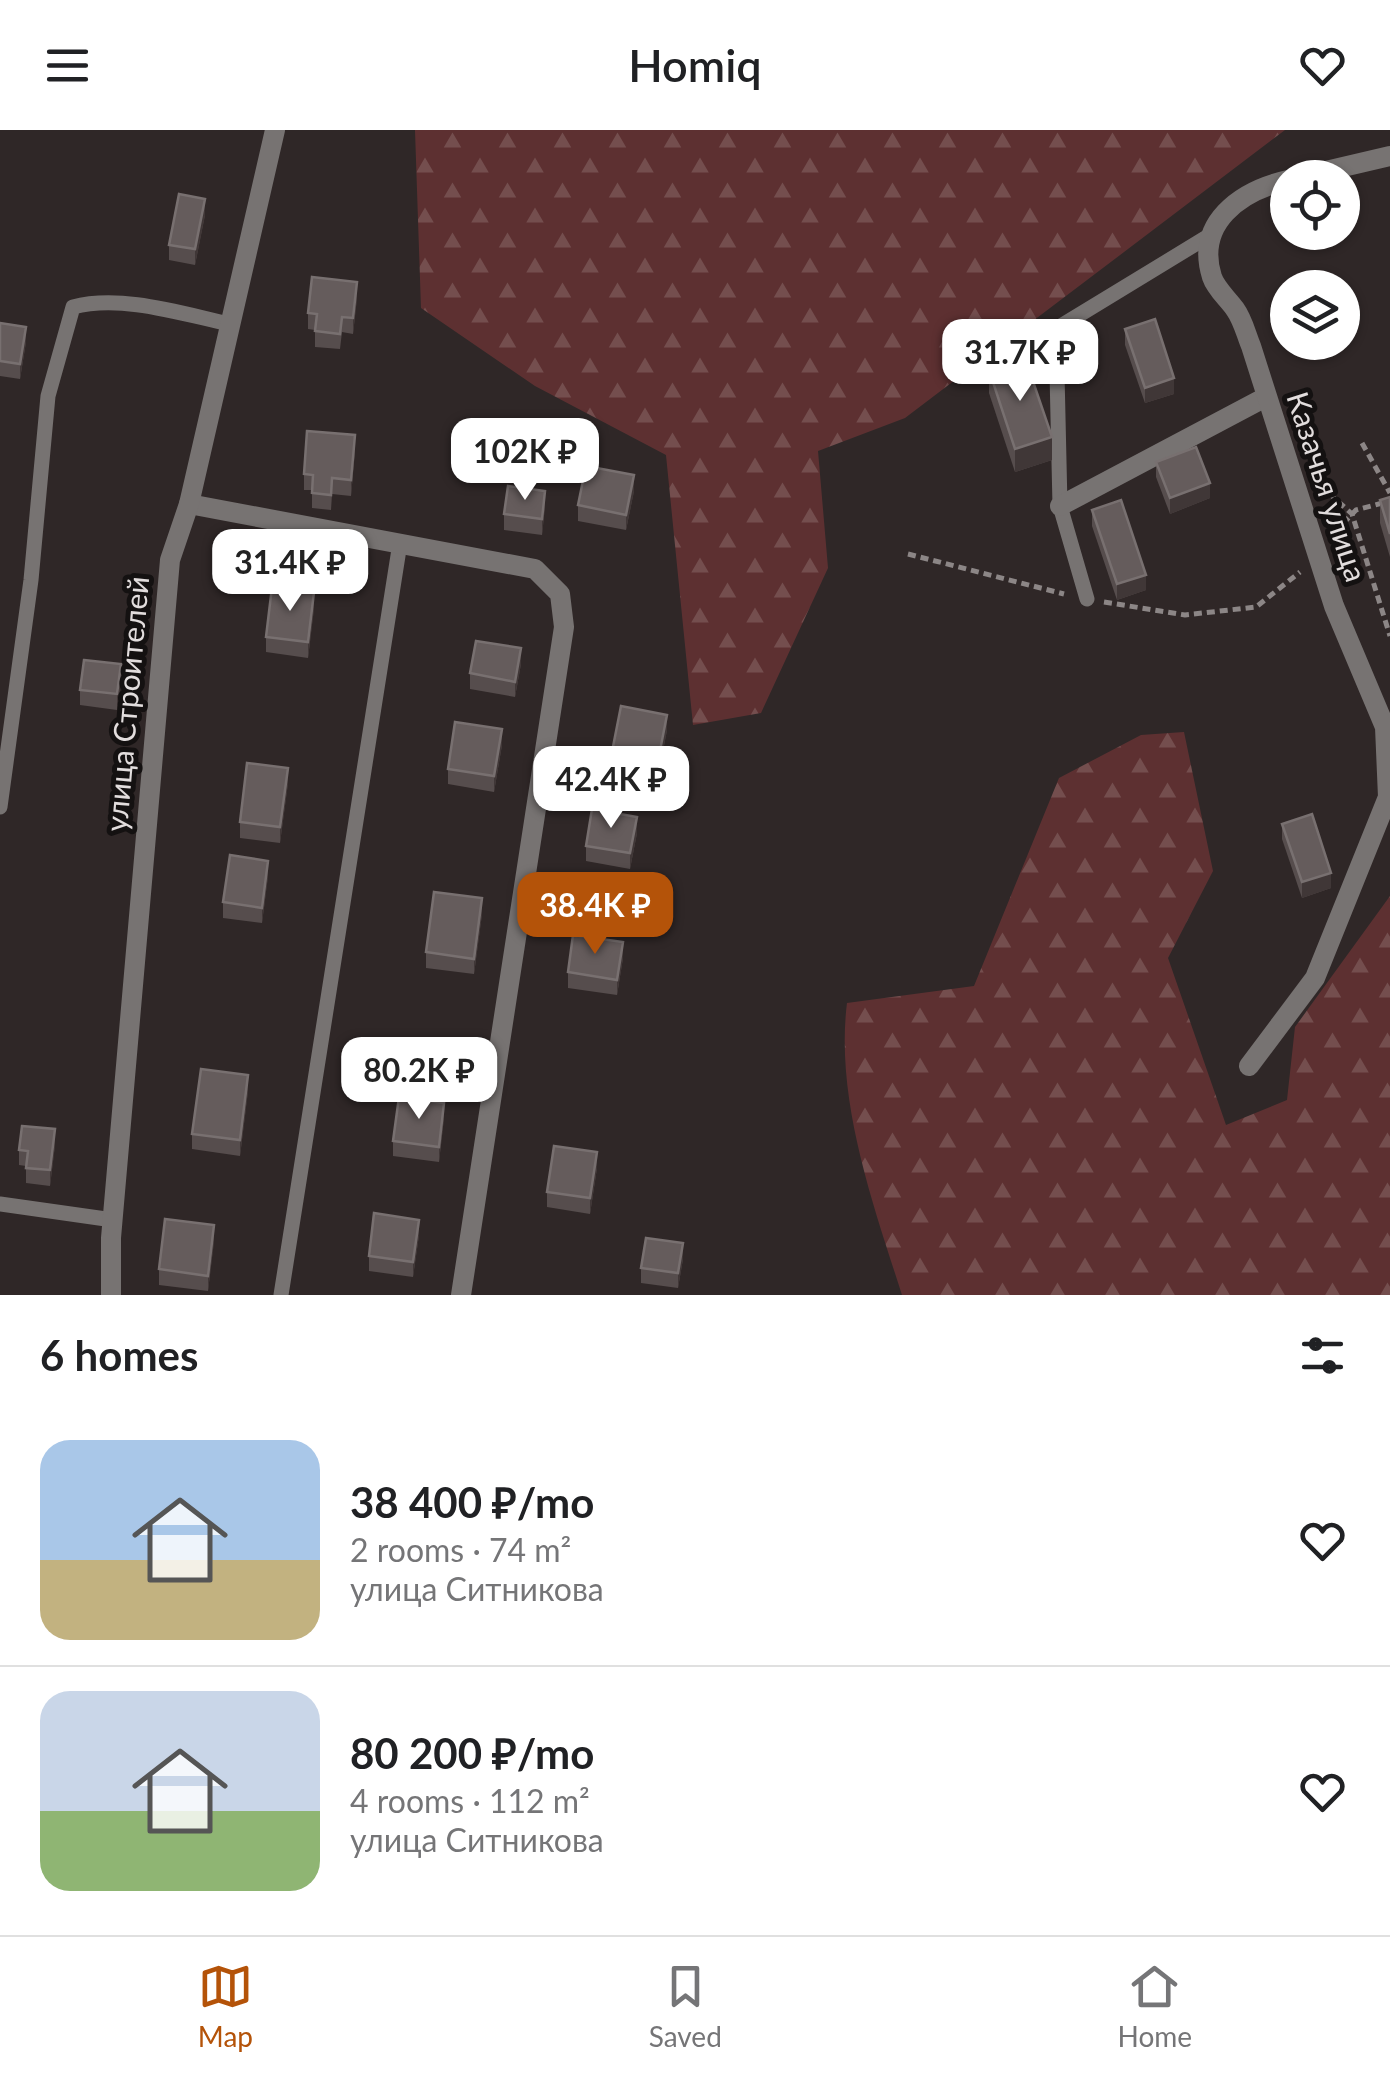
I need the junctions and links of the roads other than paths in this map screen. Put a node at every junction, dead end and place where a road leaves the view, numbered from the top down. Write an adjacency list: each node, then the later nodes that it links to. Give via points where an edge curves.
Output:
1 (275, 130): 6 (street, улица Строителей)
2 (1390, 156): 3 (street)
3 (1360, 163)
4 (1270, 184): 5 (street, via 1226,207)
5 (1212, 234): 7 (street, Казачья улица, via 1206,245 1212,281 1238,312); 9 (lane, via 1056,329)
6 (230, 324): 8 (street, улица Строителей); 12 (lane, via 160,310 73,307 48,396 32,580)
7 (1264, 398): 9 (street); 13 (street, Казачья улица, via 1385,727 1388,797 1314,978)
8 (189, 504): 10 (street); 15 (street, улица Строителей, via 170,560)
9 (1060, 506): 11 (lane)
10 (400, 543): 17 (lane); 18 (street, via 535,569 560,594 564,627)
11 (1087, 600)
12 (0, 806)
13 (1249, 1066)
14 (0, 1204): 15 (lane)
15 (113, 1220): 16 (street, улица Строителей)
16 (111, 1295)
17 (281, 1295)
18 (461, 1295)

